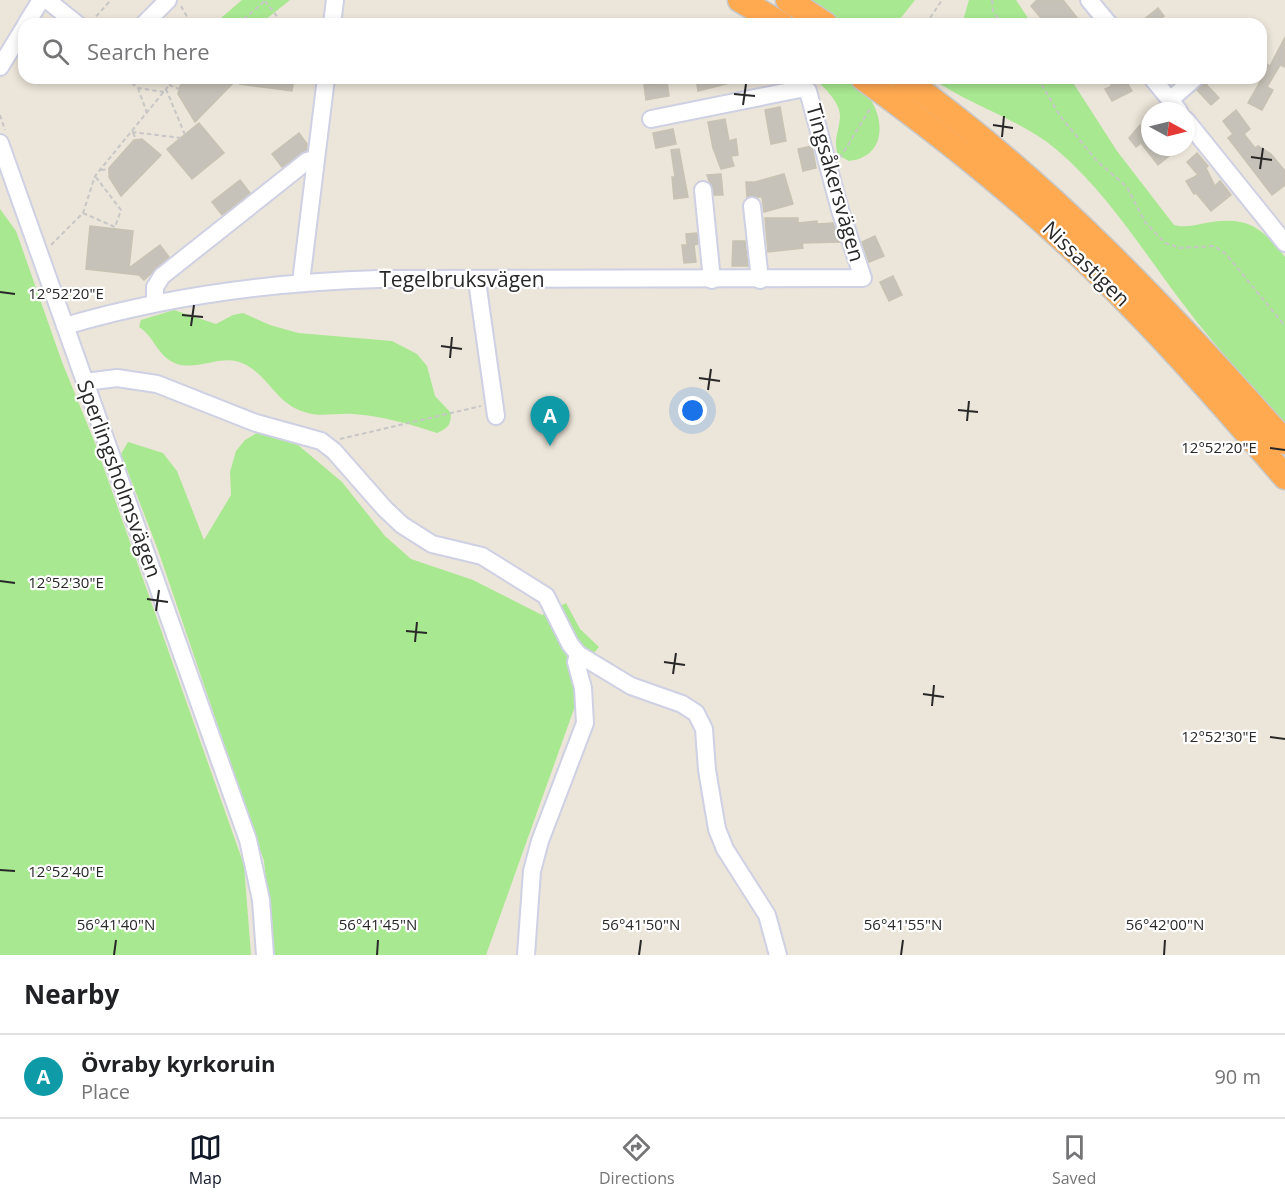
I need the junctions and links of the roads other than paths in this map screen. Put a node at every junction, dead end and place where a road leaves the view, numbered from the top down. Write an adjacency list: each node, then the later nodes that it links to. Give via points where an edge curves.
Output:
1 (40, 0): 8 (street)
2 (47, 0): 9 (street)
3 (335, 0): 11 (street)
4 (740, 0): 12 (highway)
5 (788, 0): 13 (highway)
6 (1089, 0): 14 (street)
7 (173, 1): 10 (street)
8 (30, 18)
9 (70, 18)
10 (152, 18)
11 (333, 18)
12 (771, 18)
13 (816, 18)
14 (1104, 18)
15 (18, 38): 16 (street)
16 (0, 67)
17 (325, 84): 27 (street)
18 (871, 84): 41 (highway, Nissastigen, via 971,159 1062,238 1161,338)
19 (911, 84): 40 (highway, Nissastigen, via 985,140 1078,222 1180,324)
20 (1157, 84): 22 (street)
21 (1190, 84): 23 (street)
22 (1171, 102)
23 (1177, 102)
24 (651, 119): 31 (street, Tingsåkersvägen, via 808,91)
25 (1195, 131): 30 (street)
26 (0, 143): 37 (street, Sperlingsholmsvägen)
27 (315, 159): 35 (street); 36 (street, via 307,161 162,276 155,287)
28 (703, 190): 32 (street)
29 (752, 206): 33 (street)
30 (1285, 243)
31 (863, 278): 33 (street, Tegelbruksvägen)
32 (711, 280): 33 (street, Tegelbruksvägen); 34 (street, Tegelbruksvägen)
33 (760, 280)
34 (477, 281): 35 (street, Tegelbruksvägen); 39 (street)
35 (301, 282): 36 (street, Tegelbruksvägen)
36 (155, 303): 37 (street, Tegelbruksvägen)
37 (65, 326): 38 (street, Sperlingsholmsvägen)
38 (85, 382): 42 (street, via 117,378 157,384 256,423 323,443 402,525 432,544 482,556 546,596); 43 (street, Sperlingsholmsvägen, via 248,840 261,900)
39 (495, 410)
40 (1285, 442)
41 (1285, 477)
42 (578, 654): 44 (street, via 585,723 532,871); 45 (street, via 631,686 696,713 704,729 717,829 724,849 767,915)
43 (265, 955)
44 (526, 955)
45 (778, 955)

